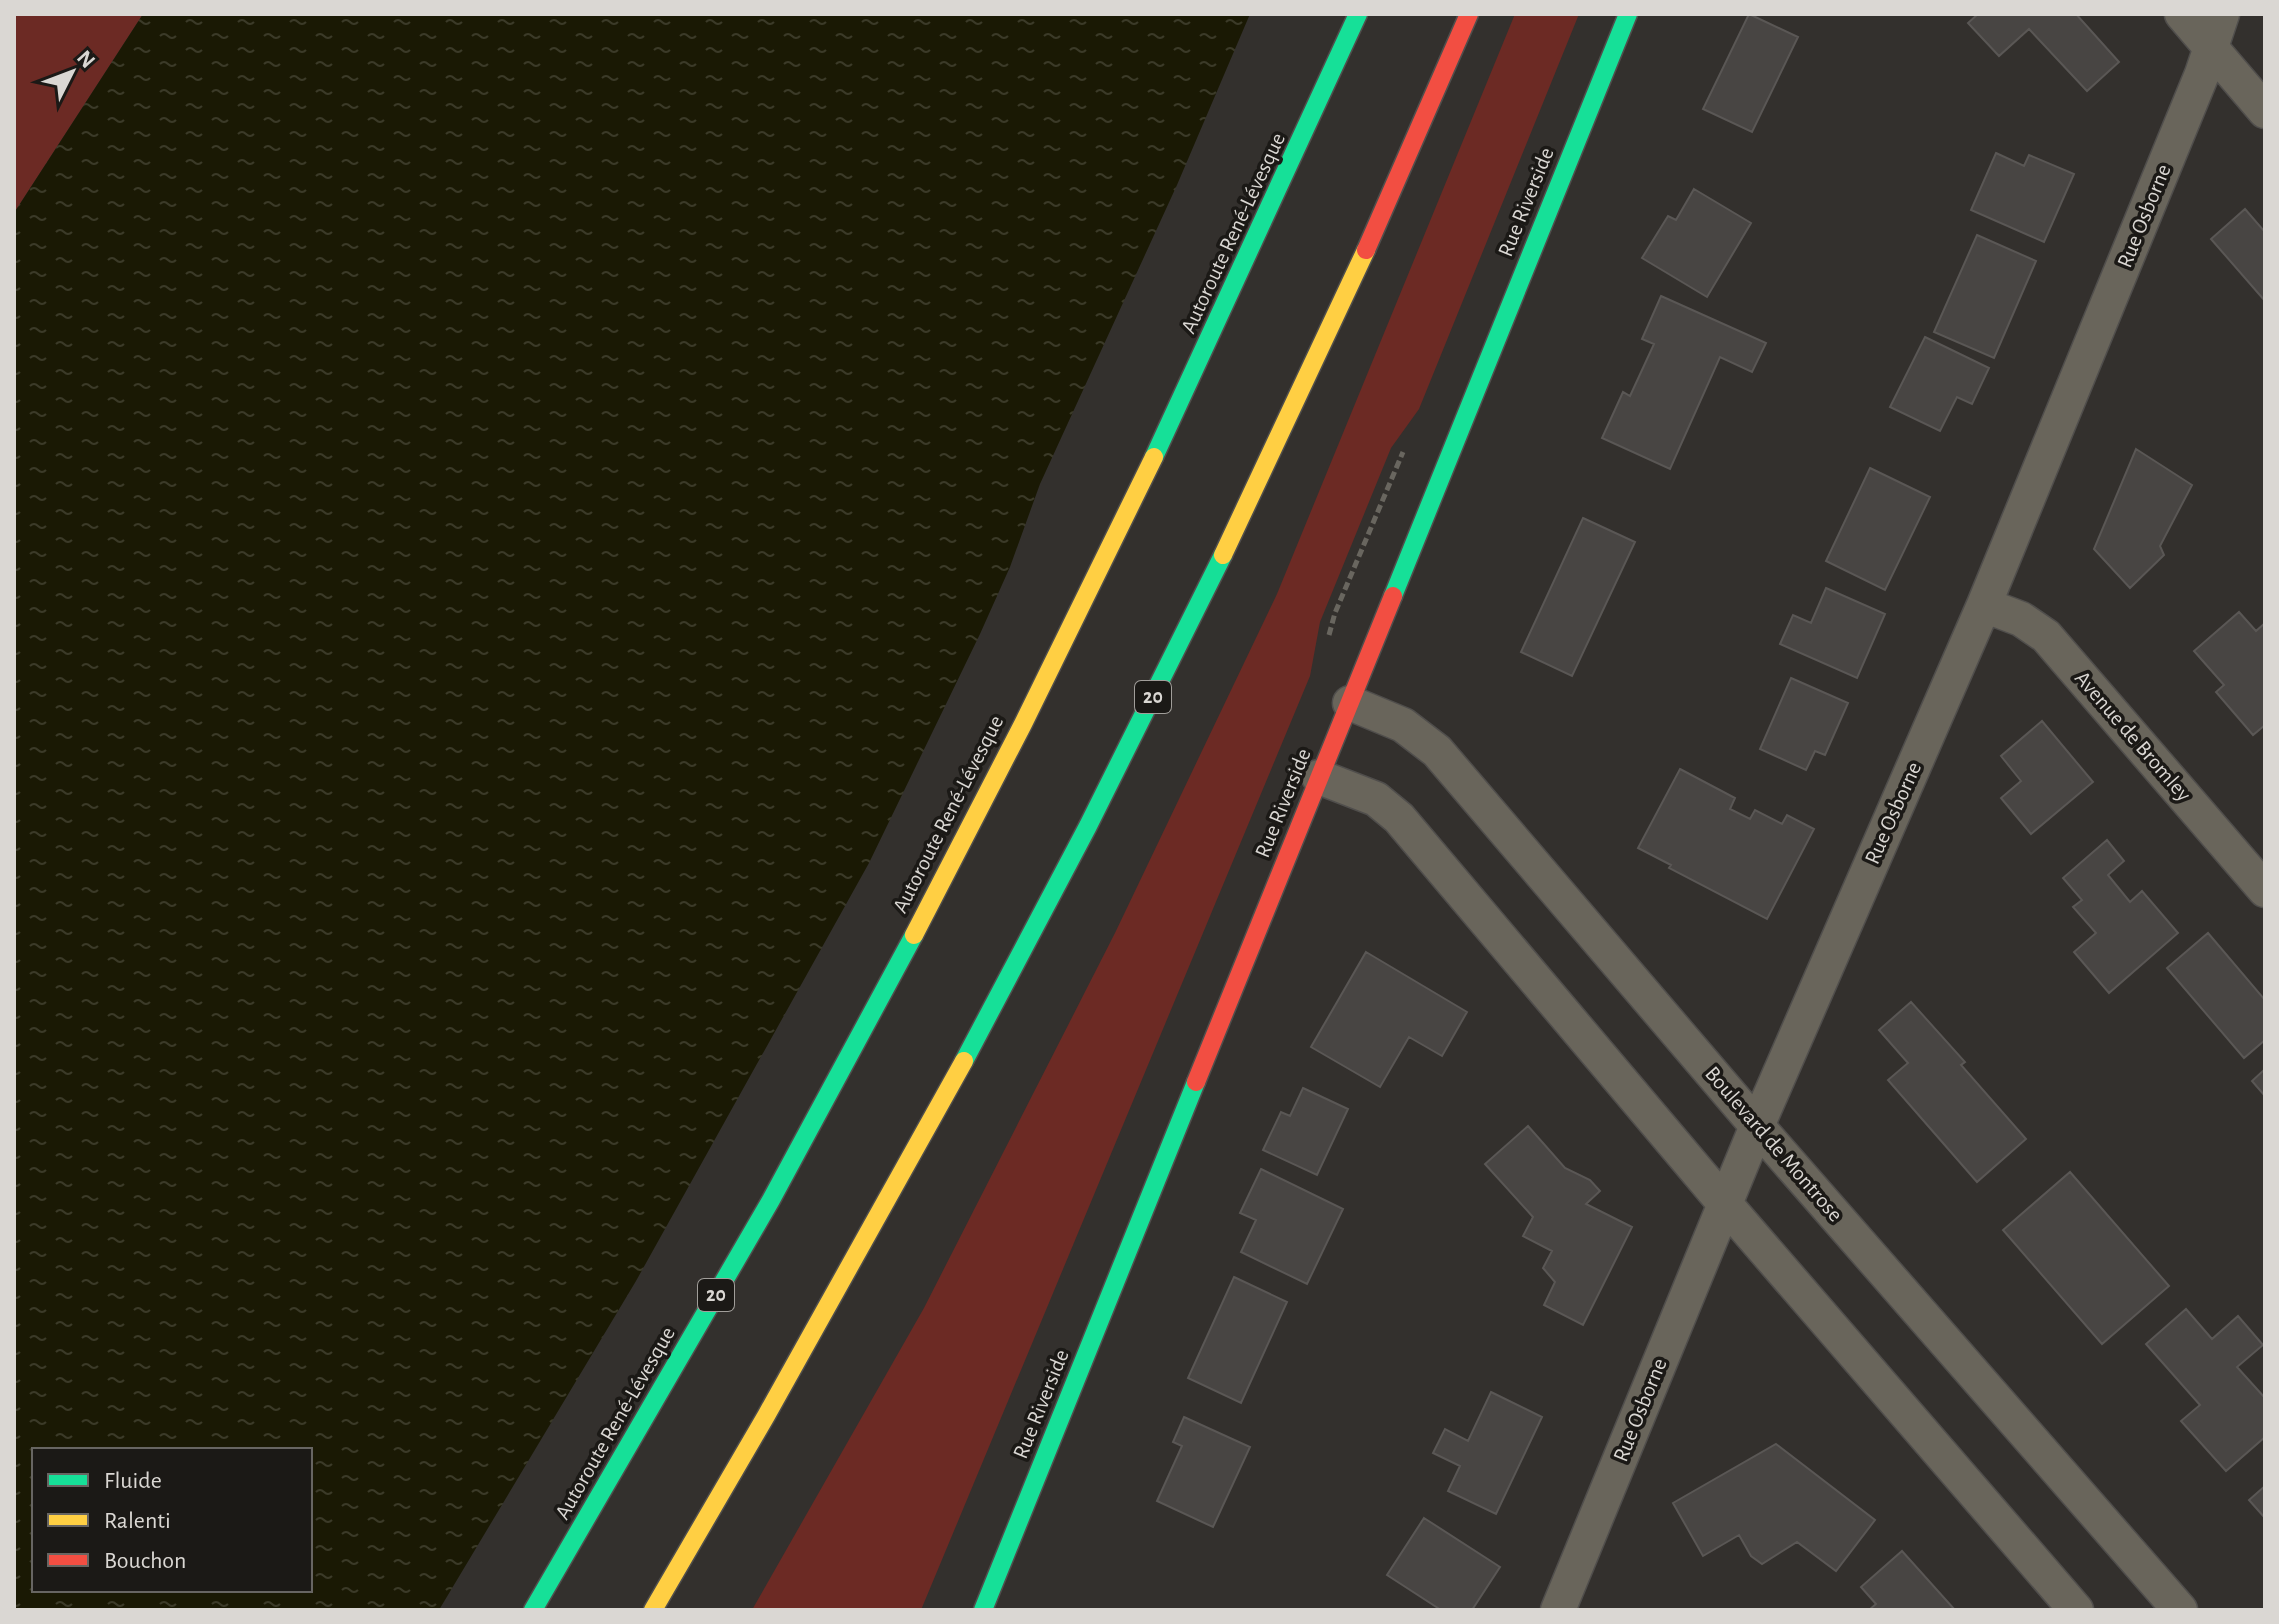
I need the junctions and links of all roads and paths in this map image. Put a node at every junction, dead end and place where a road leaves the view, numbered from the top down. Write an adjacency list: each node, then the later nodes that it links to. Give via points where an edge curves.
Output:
1 (1358, 14): 15 (main road, Autoroute René-Lévesque / 20, via 1147,472 941,882 805,1140)
2 (1469, 14): 14 (main road, 20, via 1354,276 1135,732 968,1057)
3 (1628, 14): 9 (main road, Rue Riverside)
4 (2182, 14): 6 (street)
5 (2222, 14): 6 (street, Rue Osborne)
6 (2210, 48): 7 (street); 8 (street, Rue Osborne)
7 (2265, 111)
8 (1984, 605): 11 (street, Avenue de Bromley, via 2021,619 2046,636); 12 (street, Rue Osborne)
9 (1350, 703): 10 (main road, Rue Riverside); 12 (street, Boulevard de Montrose, via 1403,725 1437,751)
10 (1319, 777): 13 (street, via 1376,799 1399,818); 18 (main road, Rue Riverside)
11 (2265, 890)
12 (1757, 1126): 13 (street, Rue Osborne); 21 (street, Boulevard de Montrose)
13 (1725, 1204): 19 (street, Rue Osborne); 20 (street)
14 (741, 1462): 16 (main road, 20); 17 (main road)
15 (533, 1610)
16 (653, 1610)
17 (667, 1610)
18 (983, 1610)
19 (1558, 1610)
20 (2076, 1610)
21 (2180, 1610)

